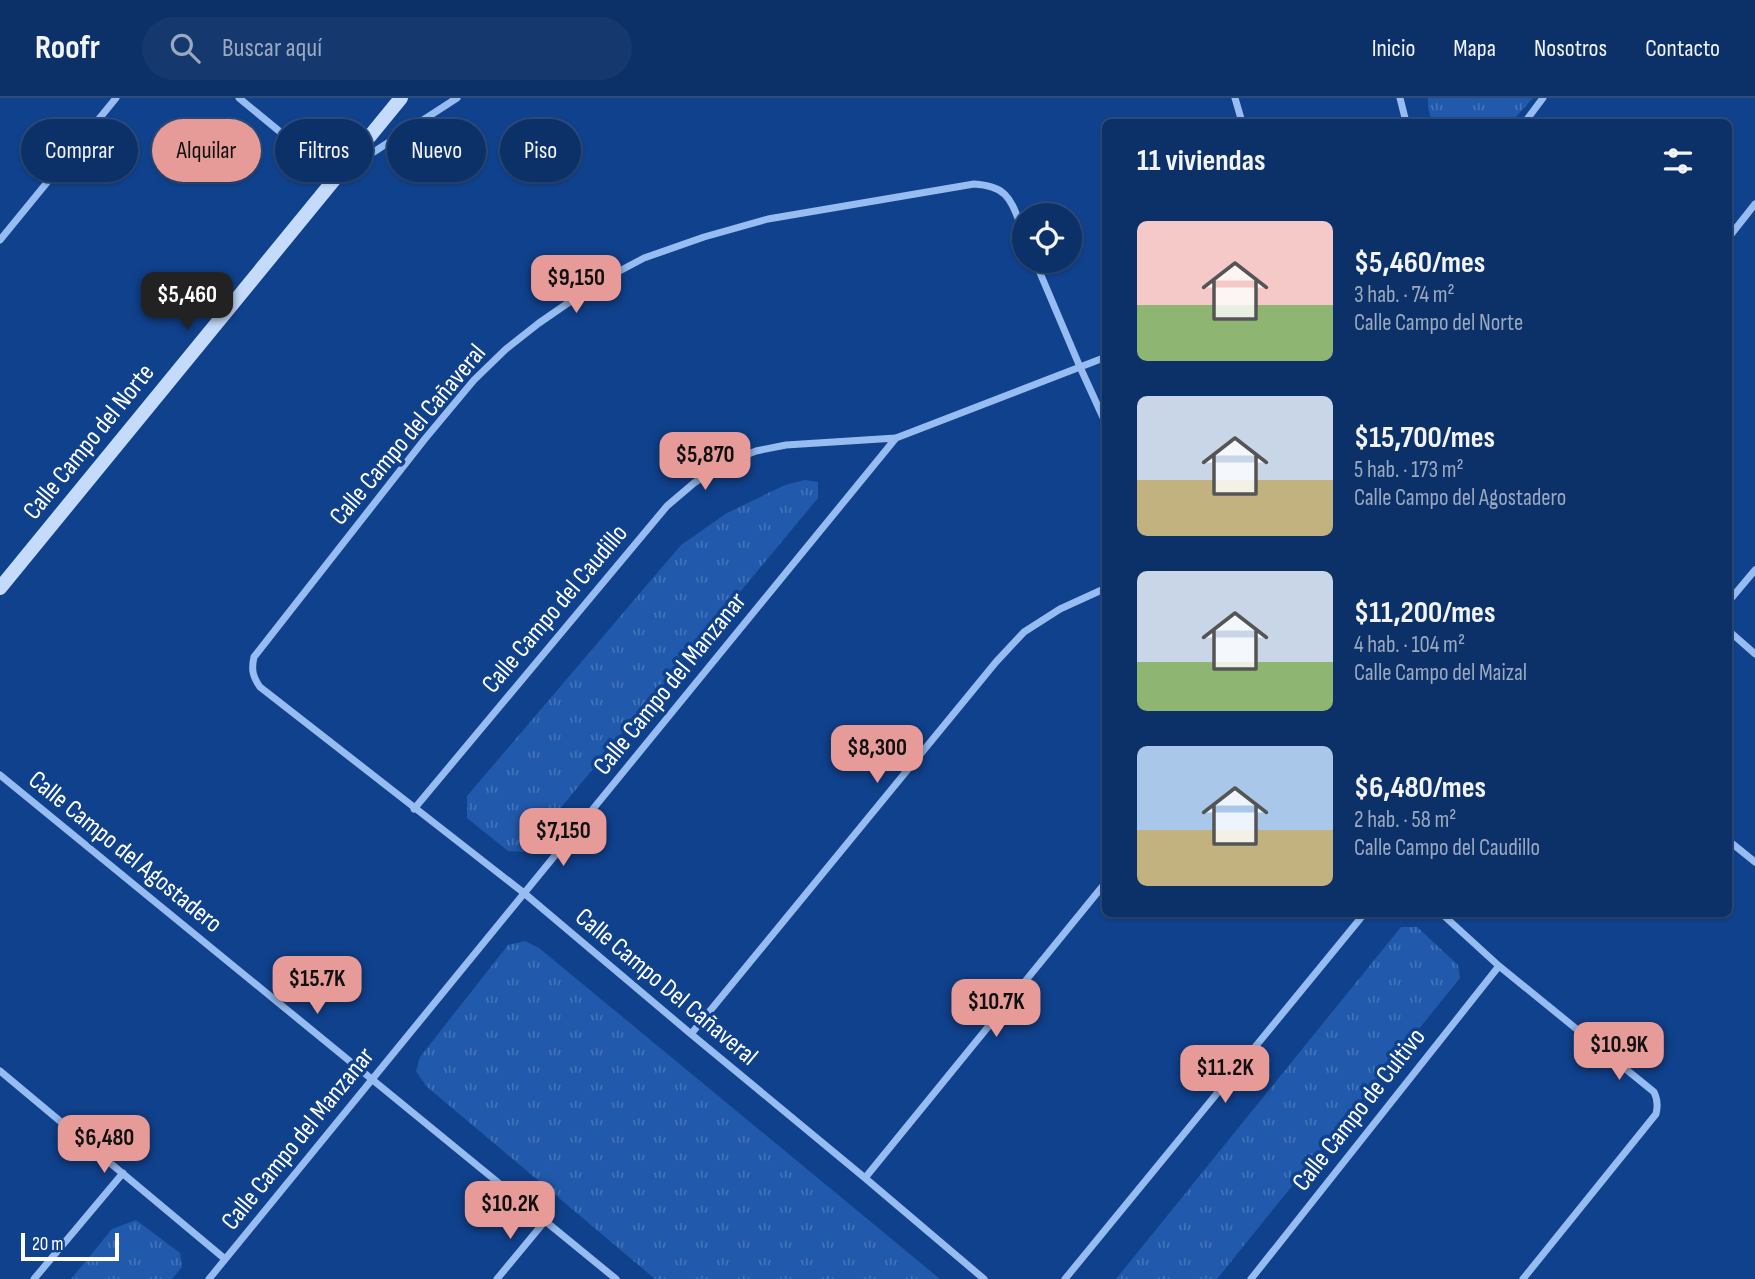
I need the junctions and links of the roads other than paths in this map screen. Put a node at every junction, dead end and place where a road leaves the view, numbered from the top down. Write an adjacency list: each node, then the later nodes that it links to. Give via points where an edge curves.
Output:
1 (116, 98): 18 (street)
2 (239, 98): 11 (street)
3 (401, 98): 12 (street, Calle Campo del Norte)
4 (457, 98): 13 (street)
5 (1235, 98): 8 (street)
6 (1400, 98): 9 (street)
7 (1543, 98): 10 (street)
8 (1241, 119)
9 (1405, 119)
10 (1527, 119)
11 (275, 128)
12 (373, 132)
13 (373, 152)
14 (331, 182): 25 (street, Calle Campo del Norte)
15 (1012, 204): 30 (street, Calle Campo del Cañaveral, via 1001,189 974,184 768,219 644,258 597,283 531,329 474,380 254,657)
16 (1755, 204): 17 (street)
17 (1732, 233)
18 (0, 240)
19 (1040, 273): 21 (street)
20 (1102, 359): 21 (street, Calle Campo del Caudillo)
21 (1080, 367): 22 (street); 23 (street, Calle Campo del Caudillo)
22 (1102, 415)
23 (896, 438): 32 (street, Calle Campo del Caudillo, via 756,451 723,464 694,483 667,506); 36 (street, Calle Campo del Manzanar)
24 (1755, 570): 27 (street)
25 (0, 588)
26 (1102, 590): 40 (street, via 1024,632 996,662)
27 (1732, 597)
28 (1732, 634): 29 (street)
29 (1755, 654)
30 (254, 678): 32 (street, Calle Campo Del Cañaveral)
31 (0, 775): 42 (street, Calle Campo del Agostadero)
32 (414, 809): 36 (street, Calle Campo Del Cañaveral)
33 (1732, 843): 34 (street)
34 (1755, 862)
35 (1102, 887): 44 (street)
36 (524, 893): 40 (street, Calle Campo Del Cañaveral); 42 (street, Calle Campo del Manzanar)
37 (1362, 917): 52 (street)
38 (1445, 917): 39 (street)
39 (1499, 966): 53 (street, Calle Campo de Cultivo); 54 (street, via 1654,1092 1658,1105 1656,1114)
40 (691, 1034): 44 (street, Calle Campo Del Cañaveral)
41 (0, 1070): 43 (street)
42 (372, 1079): 45 (street, Calle Campo del Agostadero); 46 (street, Calle Campo del Manzanar)
43 (123, 1173): 46 (street); 47 (street)
44 (865, 1178): 51 (street, Calle Campo Del Cañaveral)
45 (545, 1221): 49 (street); 50 (street, Calle Campo del Agostadero)
46 (225, 1259): 48 (street, Calle Campo del Manzanar)
47 (34, 1279)
48 (209, 1279)
49 (497, 1279)
50 (616, 1279)
51 (984, 1279)
52 (1065, 1279)
53 (1251, 1279)
54 (1523, 1279)

